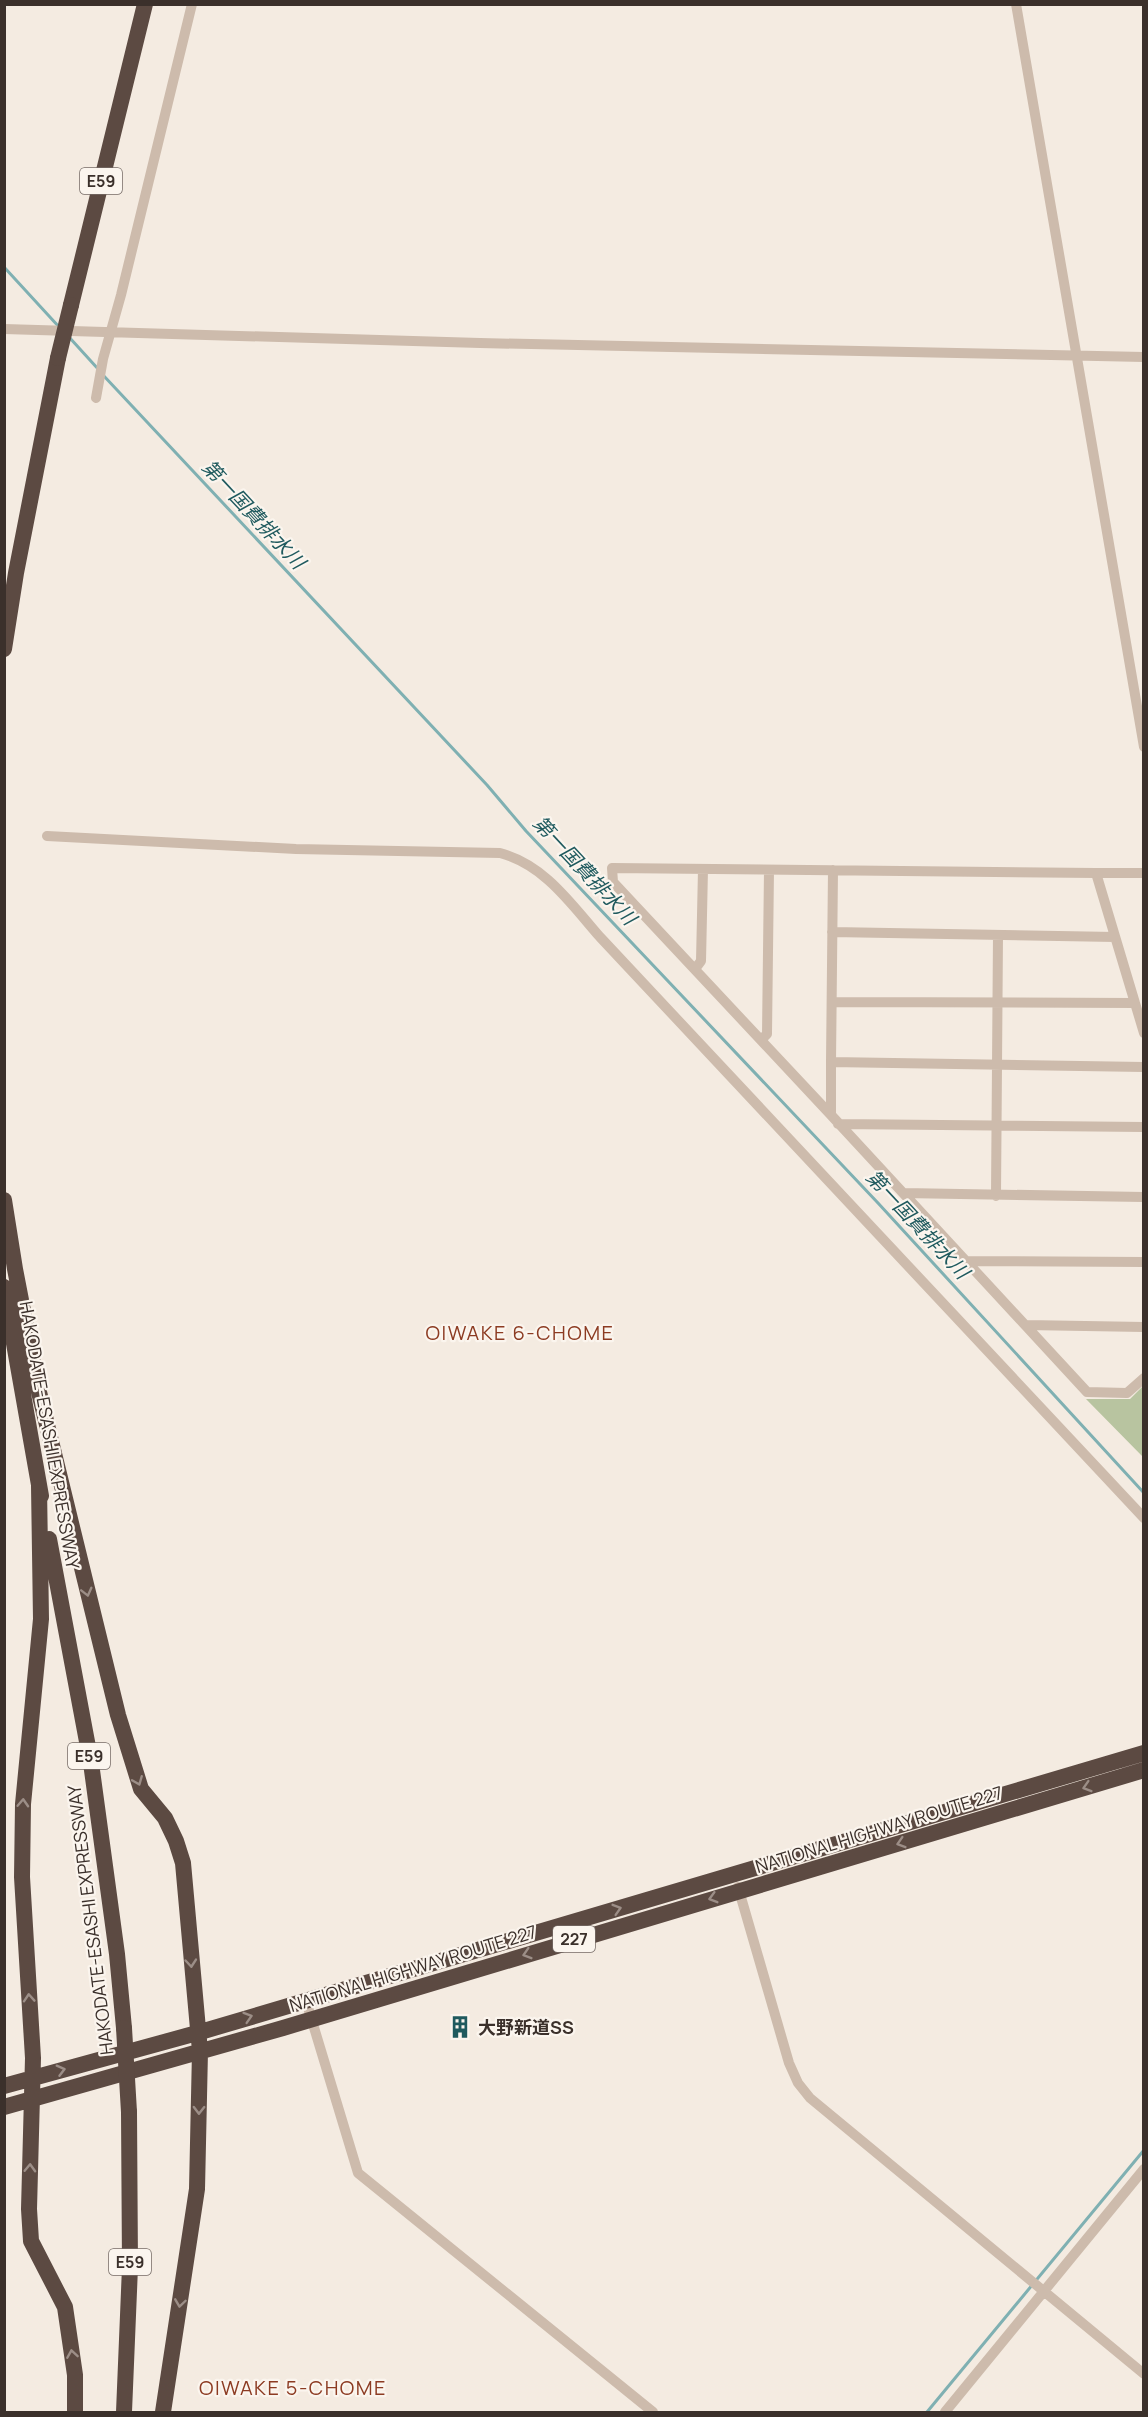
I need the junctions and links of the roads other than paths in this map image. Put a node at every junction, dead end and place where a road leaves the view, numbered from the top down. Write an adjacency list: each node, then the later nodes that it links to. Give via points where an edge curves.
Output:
1 (144, 4): 9 (highway, E59, bridge, via 58,358)
2 (192, 4): 5 (street)
3 (1016, 4): 6 (street)
4 (4, 329): 5 (street)
5 (111, 332): 6 (street); 8 (street)
6 (1078, 357): 7 (street); 10 (street)
7 (1143, 357)
8 (96, 398)
9 (4, 649)
10 (1143, 747)
11 (47, 836): 44 (street, via 296,849 500,853 529,865 560,891)
12 (703, 869): 13 (street); 20 (street, via 701,961); 20 (street, via 612,868 613,882)
13 (769, 870): 14 (street); 25 (street, via 766,1034)
14 (833, 870): 15 (street); 17 (street)
15 (1096, 873): 16 (street); 19 (street)
16 (1143, 873)
17 (832, 932): 18 (street); 21 (street)
18 (998, 935): 19 (street); 22 (street)
19 (1115, 937): 23 (street)
20 (695, 969): 25 (street)
21 (832, 1002): 22 (street); 26 (street)
22 (997, 1002): 23 (street); 27 (street)
23 (1135, 1003): 24 (street)
24 (1143, 1033)
25 (761, 1040): 29 (street)
26 (831, 1062): 27 (street); 29 (street)
27 (998, 1064): 28 (street); 31 (street)
28 (1143, 1066)
29 (831, 1115): 30 (street)
30 (838, 1125): 31 (street); 33 (street)
31 (998, 1126): 32 (street); 34 (street)
32 (1143, 1127)
33 (903, 1193): 34 (street); 37 (street)
34 (996, 1196): 35 (street)
35 (1143, 1197)
36 (4, 1200): 50 (highway, one-way to 50, via 40,1400 134,1772 141,1789 165,1818 183,1863)
37 (967, 1261): 38 (street); 40 (street)
38 (1143, 1262)
39 (4, 1287): 43 (highway, HAKODATE-ESASHI EXPRESSWAY / E59)
40 (1026, 1325): 41 (street); 42 (street, via 1087,1392 1127,1392)
41 (1143, 1327)
42 (1143, 1377)
43 (39, 1486): 52 (highway, one-way to 43, via 22,1877 23,1803 41,1620); 60 (highway, HAKODATE-ESASHI EXPRESSWAY / E59, bridge, via 91,1762 124,2028 130,2267)
44 (1143, 1518)
45 (1143, 1753): 47 (highway, NATIONAL HIGHWAY ROUTE 227 / 227)
46 (1143, 1770): 47 (highway, NATIONAL HIGHWAY ROUTE 227 / 227, one-way to 47)
47 (736, 1883): 48 (highway, NATIONAL HIGHWAY ROUTE 227 / 227, one-way to 47); 49 (highway, NATIONAL HIGHWAY ROUTE 227 / 227, one-way to 49); 57 (street, via 798,2084)
48 (306, 2001): 49 (street); 50 (highway, NATIONAL HIGHWAY ROUTE 227 / 227, one-way to 48)
49 (311, 2019): 51 (highway, NATIONAL HIGHWAY ROUTE 227 / 227); 62 (street, via 358,2173)
50 (197, 2033): 51 (highway); 52 (highway, NATIONAL HIGHWAY ROUTE 227 / 227, one-way to 50)
51 (200, 2051): 54 (highway, NATIONAL HIGHWAY ROUTE 227 / 227); 61 (highway, one-way to 61, via 197,2189)
52 (33, 2077): 53 (highway, NATIONAL HIGHWAY ROUTE 227 / 227); 54 (highway)
53 (4, 2086)
54 (33, 2099): 55 (highway, NATIONAL HIGHWAY ROUTE 227 / 227); 59 (highway, one-way to 54, via 75,2375 65,2307 31,2241)
55 (4, 2107)
56 (1143, 2169): 57 (street)
57 (1037, 2286): 58 (street); 63 (street)
58 (1143, 2374)
59 (75, 2412)
60 (124, 2412)
61 (163, 2412)
62 (653, 2412)
63 (945, 2412)

